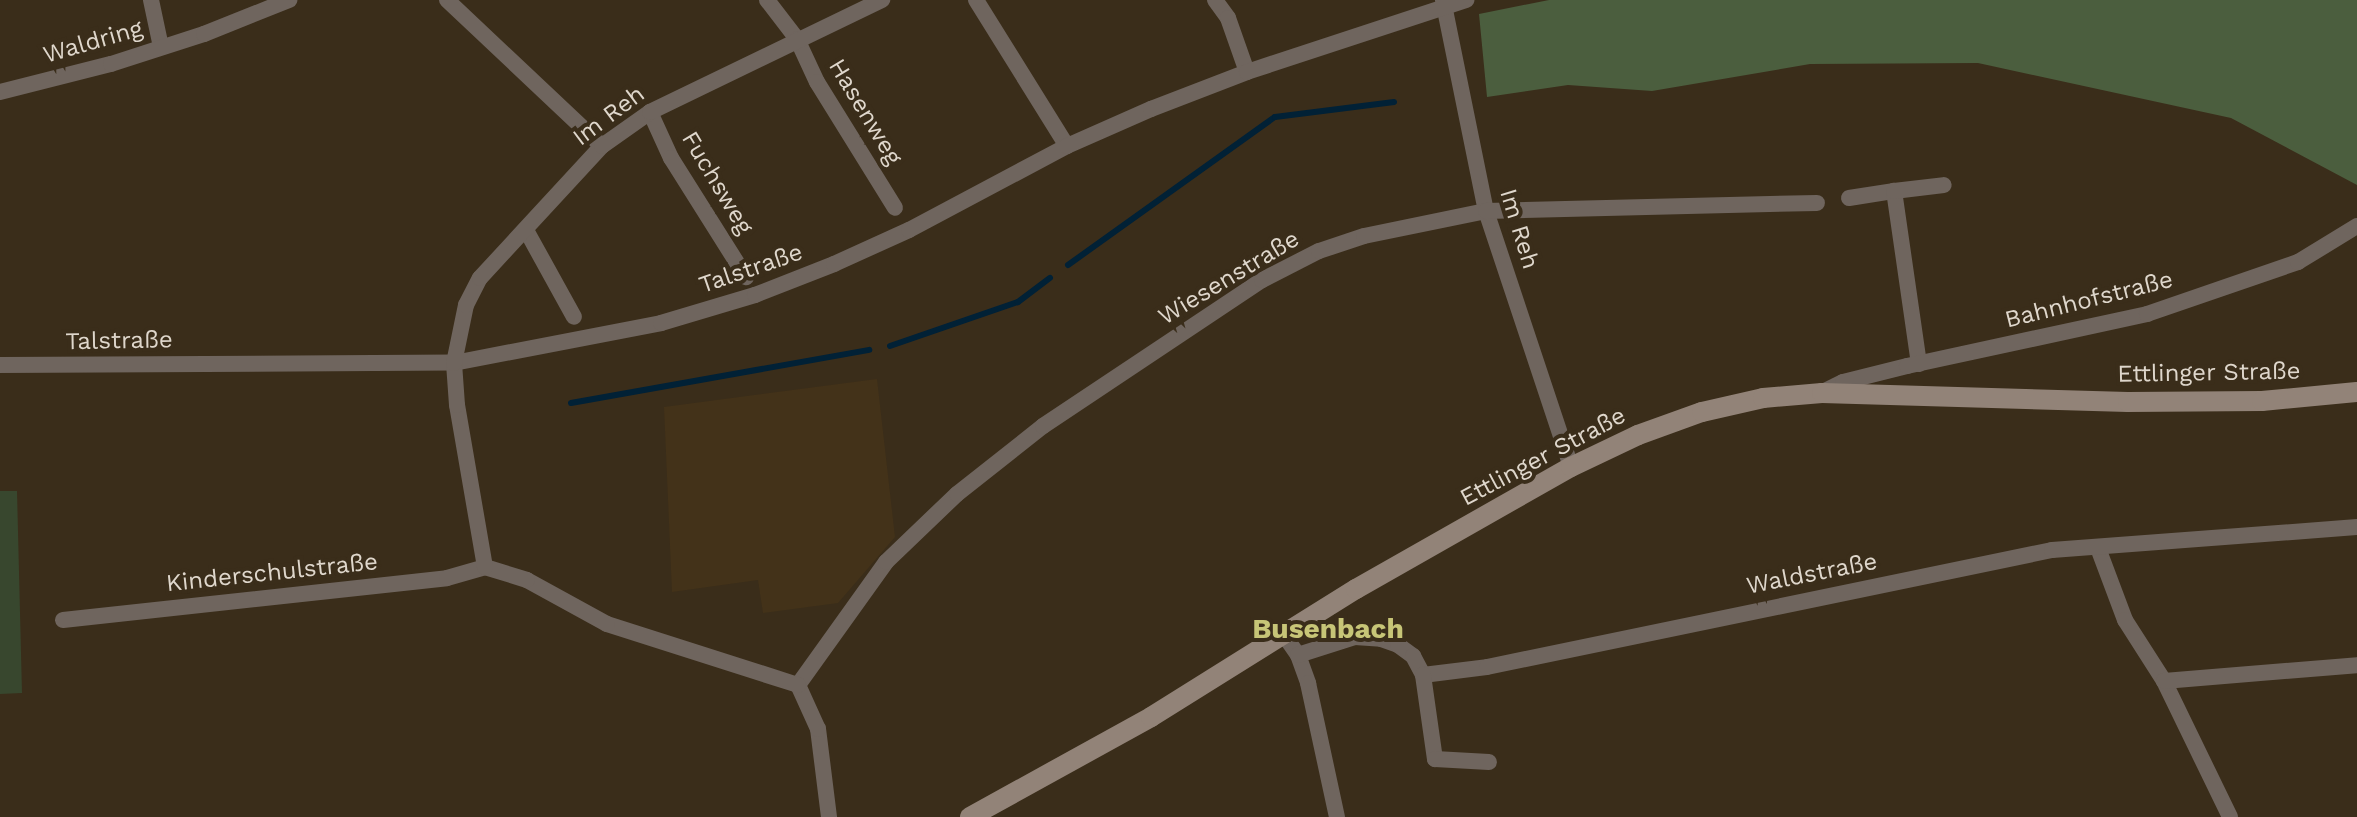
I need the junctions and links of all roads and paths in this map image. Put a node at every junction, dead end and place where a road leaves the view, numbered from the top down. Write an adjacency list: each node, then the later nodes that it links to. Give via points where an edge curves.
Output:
1 (151, 0): 11 (street)
2 (289, 0): 11 (street, Waldring)
3 (447, 0): 15 (street)
4 (767, 0): 10 (street, Hasenweg)
5 (976, 0): 16 (street)
6 (1215, 0): 12 (street, via 1228,18)
7 (1466, 0): 9 (street, Talstraße)
8 (875, 1): 10 (street, Im Reh)
9 (1444, 3): 12 (street, Talstraße); 22 (street, Im Reh)
10 (797, 39): 14 (street, Im Reh); 21 (street, Hasenweg, via 817,82)
11 (161, 47): 13 (street, Waldring)
12 (1247, 72): 16 (street, Talstraße)
13 (0, 92)
14 (650, 112): 15 (street, Im Reh); 25 (street, Fuchsweg, via 671,158)
15 (602, 146): 24 (street, Im Reh)
16 (1067, 146): 27 (street, Talstraße, via 897,236 755,295 611,334)
17 (1944, 185): 18 (street)
18 (1894, 191): 19 (street); 28 (street)
19 (1849, 198)
20 (1817, 203): 22 (street, Wiesenstraße)
21 (895, 208)
22 (1486, 211): 32 (street, Im Reh); 42 (street, Wiesenstraße, via 1364,236 1319,251 1262,280 1043,426 957,494 886,562)
23 (2357, 226): 28 (street, Bahnhofstraße, via 2298,262 2147,314)
24 (526, 230): 26 (street); 27 (street, Im Reh, via 480,278 466,305)
25 (746, 277)
26 (574, 317)
27 (454, 363): 29 (street, Talstraße); 35 (street)
28 (1919, 364): 31 (street, Bahnhofstraße, via 1843,382)
29 (0, 365)
30 (2357, 392): 31 (main road, Ettlinger Straße, via 2262,401 2128,402)
31 (1822, 393): 32 (main road, Ettlinger Straße, via 1763,398 1702,412)
32 (1571, 467): 37 (main road, Ettlinger Straße)
33 (2357, 527): 34 (street, Waldstraße)
34 (2098, 548): 40 (street, Waldstraße, via 2052,550 1487,667); 41 (street, via 2125,620)
35 (485, 567): 36 (street, Kinderschulstraße, via 447,578); 42 (street, via 527,580 607,624)
36 (63, 620)
37 (1284, 635): 38 (street); 45 (main road, Ettlinger Straße, via 1151,717)
38 (1298, 655): 40 (street, via 1355,637 1381,639 1413,656); 46 (street)
39 (2357, 665): 41 (street)
40 (1423, 675): 43 (street, via 1435,759)
41 (2164, 681): 47 (street)
42 (798, 685): 44 (street, via 818,729)
43 (1489, 762)
44 (829, 817)
45 (970, 817)
46 (1337, 817)
47 (2230, 817)

